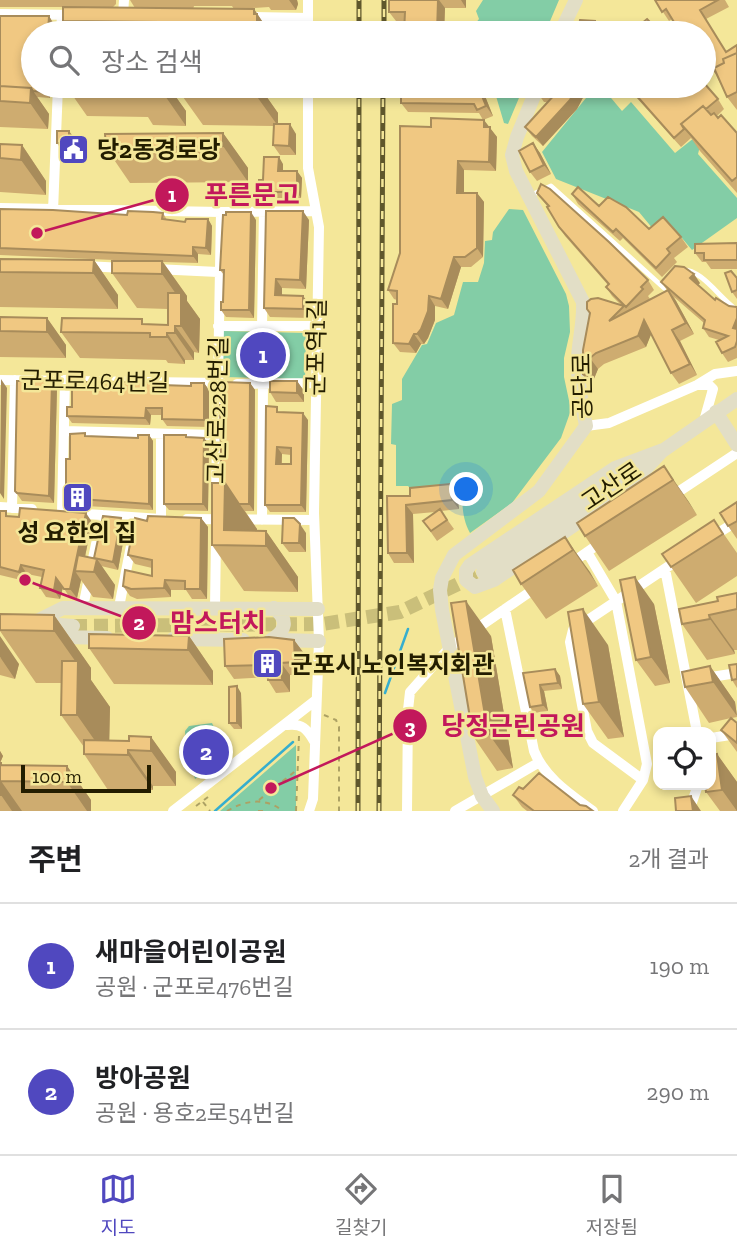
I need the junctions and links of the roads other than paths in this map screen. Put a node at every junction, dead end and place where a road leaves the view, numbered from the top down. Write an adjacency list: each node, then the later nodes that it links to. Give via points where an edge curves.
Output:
1 (124, 0): 8 (street)
2 (308, 0): 11 (street)
3 (576, 0): 13 (street)
4 (0, 14): 5 (street)
5 (62, 15): 6 (street); 12 (street)
6 (86, 15)
7 (111, 15): 8 (street)
8 (123, 15): 9 (street)
9 (136, 16)
10 (242, 17): 11 (street)
11 (308, 18)
12 (62, 21)
13 (566, 21)
14 (58, 98): 19 (street)
15 (308, 98): 21 (street, 군포역1길, via 308,168)
16 (533, 98): 17 (street, 공단로, via 512,155)
17 (529, 196): 26 (lane, via 551,186 664,288); 41 (street, 공단로, via 583,302 578,359)
18 (0, 208): 19 (street)
19 (53, 211): 22 (street)
20 (264, 211): 21 (street); 22 (street); 30 (street)
21 (316, 211): 29 (street, 군포역1길)
22 (221, 212): 25 (street, 고산로228번길)
23 (68, 266): 25 (street)
24 (679, 271): 27 (lane, via 695,272)
25 (218, 272): 28 (street, 고산로228번길)
26 (671, 279)
27 (737, 310)
28 (218, 326): 30 (street); 35 (street, 고산로228번길)
29 (316, 326): 30 (street); 36 (street, 군포역1길)
30 (262, 327)
31 (736, 373): 38 (street, via 715,374)
32 (0, 380): 33 (street, 군포로464번길)
33 (15, 380): 34 (street, 군포로464번길); 50 (street)
34 (65, 380): 35 (street, 군포로464번길); 42 (street)
35 (217, 383): 37 (street, 군포로464번길); 44 (street, 고산로228번길)
36 (315, 383): 37 (street, 군포로464번길); 57 (street, 군포역1길)
37 (263, 384): 56 (street)
38 (697, 385): 40 (street, via 713,389); 41 (street, via 609,423)
39 (737, 399): 40 (street, 고산로)
40 (710, 416): 45 (street); 46 (street, 고산로)
41 (586, 426): 82 (street, 공단로, via 539,491 447,565 441,601)
42 (64, 431): 43 (street); 51 (street)
43 (162, 434): 44 (street); 54 (street)
44 (216, 435): 55 (street, 고산로228번길)
45 (737, 444)
46 (663, 450): 46 (street, via 603,475 470,565 466,580 475,587 494,580 628,488); 64 (street, 고산로)
47 (737, 453): 48 (street)
48 (656, 506)
49 (0, 507): 50 (street)
50 (12, 508): 51 (street)
51 (62, 512): 52 (street)
52 (102, 515): 53 (street); 68 (street)
53 (136, 518): 54 (street); 69 (street)
54 (161, 519): 55 (street)
55 (216, 519): 56 (street); 70 (street, 고산로228번길)
56 (262, 520): 57 (street)
57 (314, 520): 72 (street, 군포역1길)
58 (737, 521): 60 (street)
59 (610, 536): 62 (street)
60 (706, 541)
61 (696, 548): 63 (street)
62 (587, 552): 65 (street); 67 (street)
63 (666, 569): 67 (street); 77 (street)
64 (483, 572)
65 (556, 573)
66 (546, 580): 73 (street)
67 (616, 601): 92 (street, via 647,764); 92 (street, via 573,630 570,642 593,743)
68 (83, 607): 69 (street); 74 (street, via 63,608)
69 (119, 607): 70 (street)
70 (215, 608): 71 (street)
71 (274, 608): 72 (street); 80 (street, via 284,624)
72 (318, 609): 81 (street, 군포역1길)
73 (505, 609): 82 (street); 91 (street)
74 (29, 622): 75 (street); 78 (street, via 65,637)
75 (73, 626)
76 (690, 630): 77 (street)
77 (679, 637): 84 (street)
78 (120, 638)
79 (161, 638): 80 (street)
80 (271, 640): 81 (street)
81 (319, 641): 85 (street, 군포역1길)
82 (450, 647): 94 (street, 공단로); 99 (street, via 410,692)
83 (737, 673): 84 (street)
84 (688, 682): 87 (street)
85 (316, 700): 86 (street); 90 (street, 군포역1길)
86 (287, 725): 90 (street, via 307,729); 96 (street)
87 (697, 727)
88 (737, 734): 89 (street)
89 (716, 737)
90 (315, 743): 95 (street, 군포역1길)
91 (538, 762): 94 (street); 102 (street)
92 (643, 780): 103 (street)
93 (696, 790): 104 (street)
94 (482, 796): 100 (street); 101 (street, 공단로)
95 (313, 799): 97 (street); 98 (street)
96 (173, 811)
97 (310, 811)
98 (317, 811)
99 (407, 811)
100 (455, 811)
101 (493, 811)
102 (593, 811)
103 (623, 811)
104 (689, 811)

